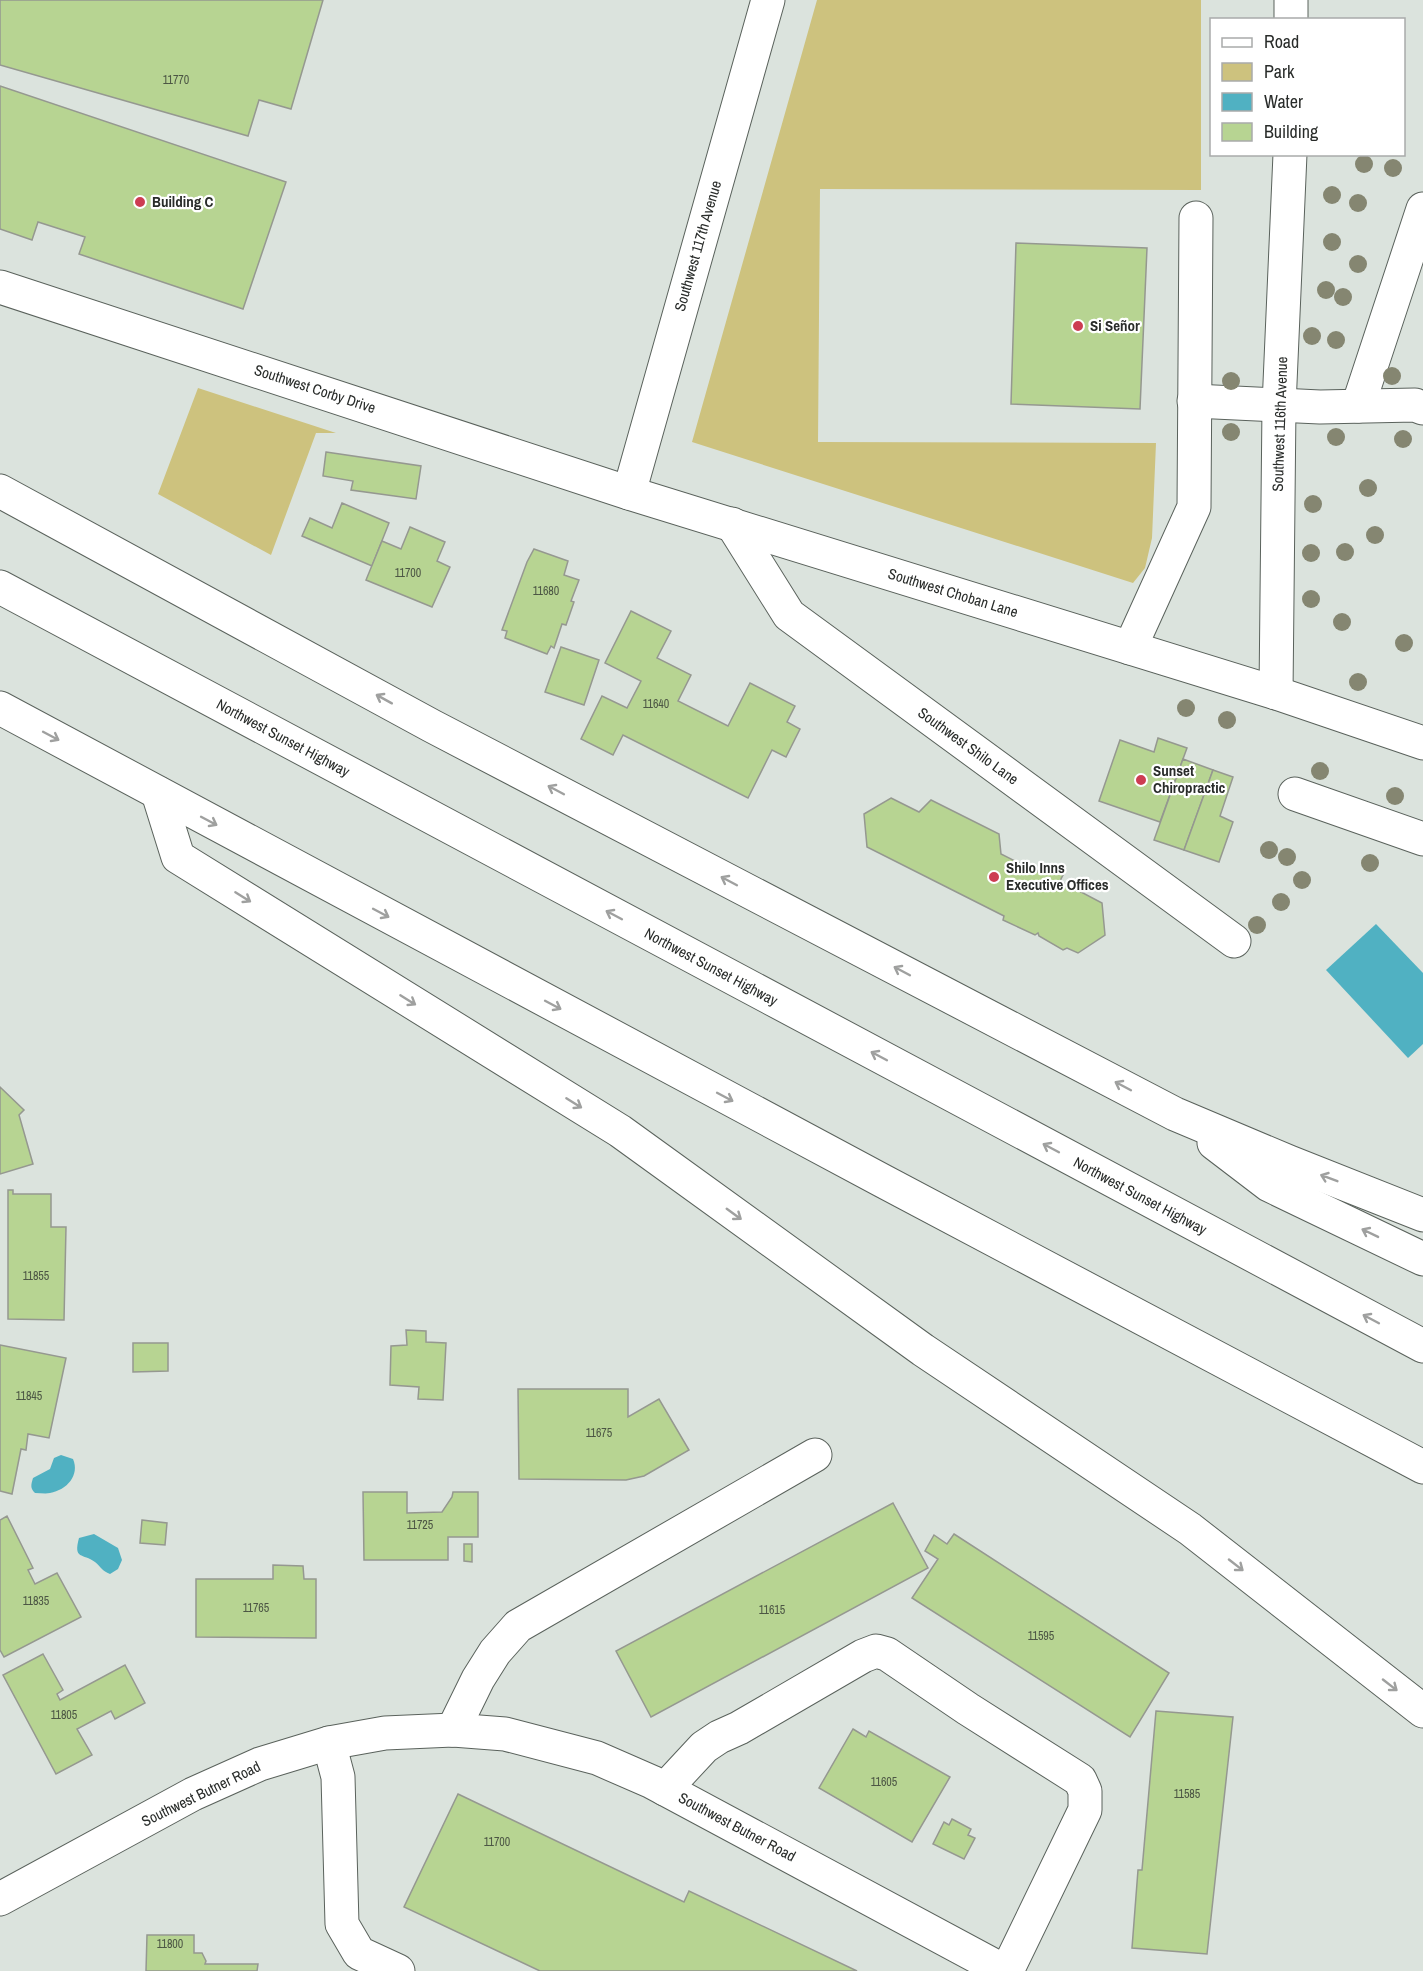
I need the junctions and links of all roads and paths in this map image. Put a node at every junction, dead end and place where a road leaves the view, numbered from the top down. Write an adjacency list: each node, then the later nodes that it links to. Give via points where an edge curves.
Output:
1 (768, 0): 13 (main road, Southwest 117th Avenue)
2 (1292, 0): 3 (main road)
3 (1291, 18)
4 (1290, 156): 9 (main road, Southwest 116th Avenue)
5 (1423, 209): 10 (main road)
6 (1196, 218): 8 (main road)
7 (0, 287): 13 (main road, Southwest Corby Drive)
8 (1194, 401): 9 (main road); 16 (main road, via 1194,507)
9 (1279, 406): 10 (main road); 17 (main road, Southwest 116th Avenue)
10 (1358, 406): 11 (main road)
11 (1423, 408)
12 (0, 491): 24 (main road, one-way to 12, via 432,726)
13 (629, 493): 14 (main road, Southwest Choban Lane)
14 (732, 524): 16 (main road, Southwest Choban Lane); 23 (main road, Southwest Shilo Lane, via 789,615)
15 (0, 587): 27 (main road, Northwest Sunset Highway, one-way to 15)
16 (1130, 648): 17 (main road, Southwest Choban Lane)
17 (1276, 693): 19 (main road, Southwest Choban Lane)
18 (0, 708): 20 (main road, one-way to 20)
19 (1423, 743)
20 (158, 793): 29 (main road, one-way to 29); 30 (main road, one-way to 30, via 178,857 620,1131 923,1350 1190,1528)
21 (1295, 794): 22 (main road)
22 (1423, 839)
23 (1234, 941)
24 (1175, 1114): 25 (main road, one-way to 24); 26 (main road, one-way to 24, via 1269,1185)
25 (1423, 1215)
26 (1423, 1259)
27 (1423, 1346)
28 (815, 1455): 31 (main road, via 518,1626 478,1679)
29 (1423, 1467)
30 (1423, 1712)
31 (453, 1730): 32 (main road, Southwest Butner Road, via 385,1733); 33 (main road, Southwest Butner Road, via 505,1734 597,1758)
32 (329, 1743): 34 (main road, Southwest Butner Road, via 260,1764 193,1794); 35 (main road, via 338,1777 342,1924)
33 (665, 1789): 37 (main road, Southwest Butner Road); 37 (main road, via 704,1747 719,1737 863,1656 887,1654 1080,1780 1085,1810)
34 (3, 1890)
35 (350, 1955): 36 (main road, via 359,1953)
36 (398, 1971)
37 (1005, 1971)

